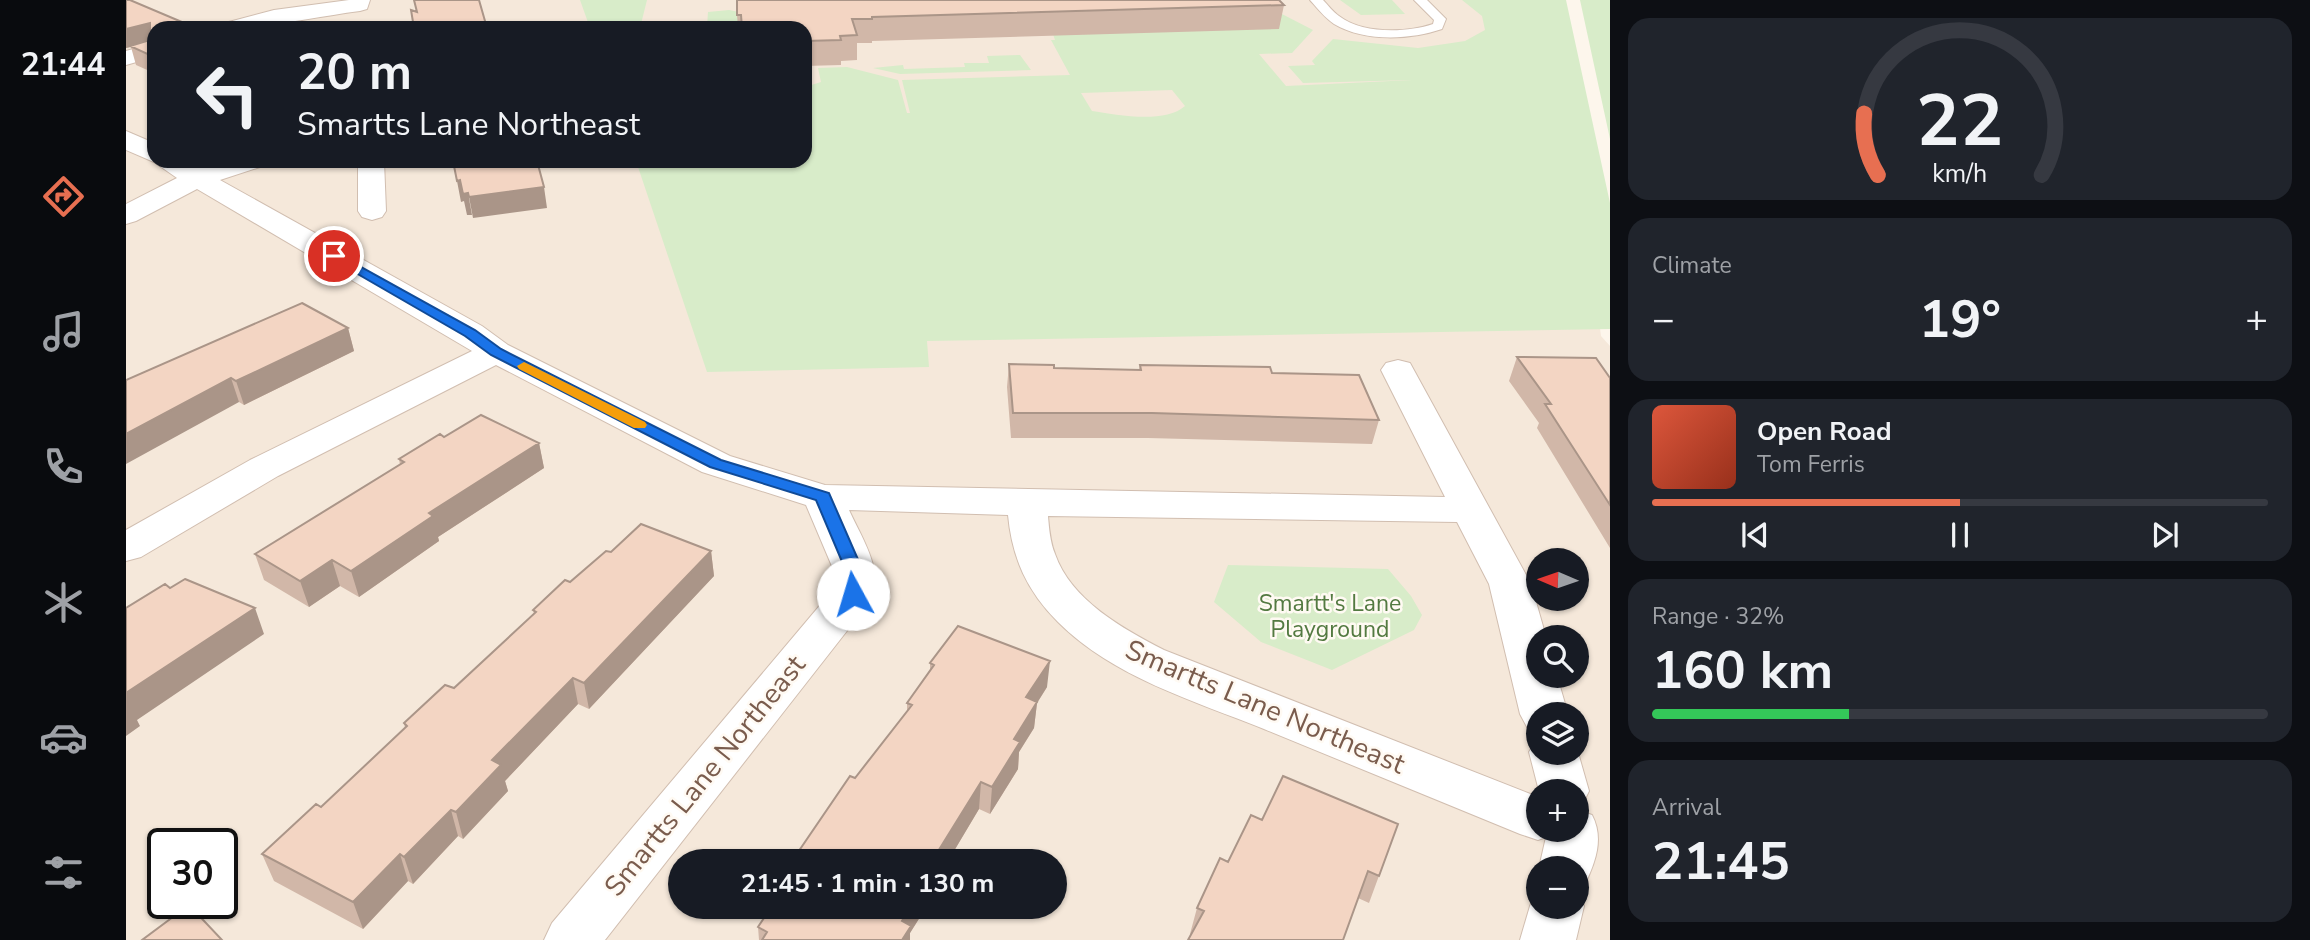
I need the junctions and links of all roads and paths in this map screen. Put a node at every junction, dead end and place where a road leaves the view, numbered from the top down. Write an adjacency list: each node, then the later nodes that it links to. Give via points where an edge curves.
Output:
1 (1317, 0): 2 (lane, via 1337,20 1356,28 1404,33 1438,26 1440,19)
2 (1420, 0)
3 (360, 2): 4 (street); 5 (street)
4 (258, 21)
5 (362, 21)
6 (147, 52): 7 (street)
7 (126, 58)
8 (126, 139): 9 (street)
9 (147, 150)
10 (180, 168): 13 (street)
11 (229, 168): 13 (street)
12 (371, 168): 14 (street)
13 (198, 178): 15 (street); 16 (street)
14 (372, 211)
15 (126, 215)
16 (496, 352): 18 (street, via 716,464); 21 (street, via 264,468)
17 (1398, 370): 20 (street)
18 (823, 497): 19 (street); 25 (street, Smartts Lane Northeast, via 855,571 853,594)
19 (1026, 503): 20 (street); 23 (street, Smartts Lane Northeast, via 1034,555 1051,589 1084,623 1124,651)
20 (1471, 510): 22 (street, via 1510,584)
21 (126, 548)
22 (1541, 702)
23 (1526, 813)
24 (1554, 919): 26 (street)
25 (572, 940)
26 (1548, 940)

